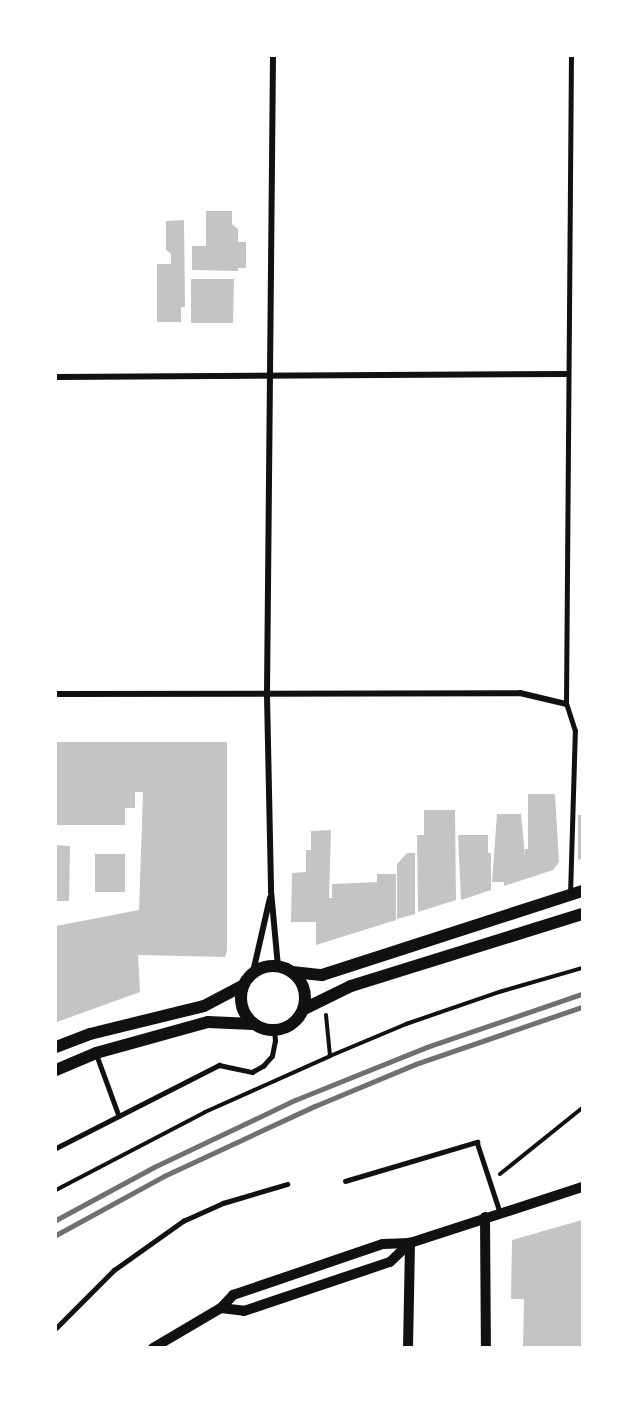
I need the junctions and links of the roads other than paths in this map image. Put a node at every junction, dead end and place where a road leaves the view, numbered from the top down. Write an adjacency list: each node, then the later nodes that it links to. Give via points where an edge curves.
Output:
1 (273, 56): 4 (street)
2 (571, 56): 3 (lane)
3 (568, 374): 4 (street); 8 (lane)
4 (272, 375): 5 (street); 7 (street)
5 (56, 377)
6 (56, 694): 7 (street)
7 (267, 696): 8 (street, via 520,693); 11 (street)
8 (567, 704): 9 (lane)
9 (574, 731): 10 (lane); 12 (lane)
10 (582, 731)
11 (272, 891): 14 (street); 15 (street)
12 (576, 893): 16 (main road, via 322,975)
13 (582, 914): 18 (main road, via 351,986)
14 (278, 966): 15 (main road); 16 (main road)
15 (253, 972): 17 (main road)
16 (292, 972): 18 (main road, via 304,988)
17 (242, 986): 19 (main road, via 241,1007); 21 (main road, via 204,1006 90,1034)
18 (304, 1009): 20 (main road, via 292,1024)
19 (253, 1024): 20 (main road); 22 (main road, via 208,1022)
20 (274, 1030): 24 (lane, via 272,1056 252,1072 219,1065)
21 (56, 1047)
22 (96, 1053): 23 (main road); 24 (lane)
23 (56, 1070)
24 (119, 1116): 25 (lane)
25 (56, 1148)
26 (345, 1181): 29 (lane, via 477,1142)
27 (287, 1184): 33 (lane, via 223,1203 183,1221 114,1270)
28 (582, 1187): 29 (street)
29 (500, 1212): 30 (street)
30 (485, 1217): 31 (street); 36 (street)
31 (410, 1243): 32 (street, via 382,1244 233,1294); 32 (street, via 390,1262 243,1311); 35 (street)
32 (221, 1308): 34 (street)
33 (56, 1328)
34 (153, 1347)
35 (408, 1347)
36 (486, 1347)

